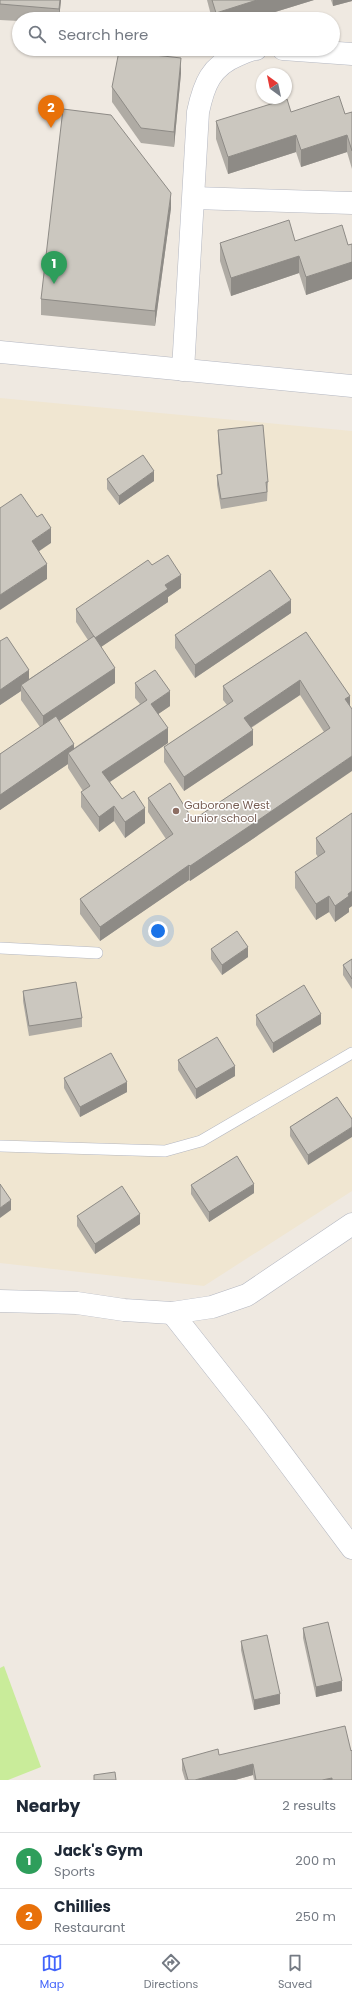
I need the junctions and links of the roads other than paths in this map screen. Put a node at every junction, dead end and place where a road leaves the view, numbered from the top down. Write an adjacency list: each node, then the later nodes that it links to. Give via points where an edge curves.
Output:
1 (340, 53): 2 (street)
2 (352, 54)
3 (236, 56): 4 (street, via 228,59 212,72 202,91 198,112)
4 (194, 198): 5 (street); 7 (street)
5 (352, 203)
6 (0, 352): 7 (street)
7 (183, 370): 8 (street)
8 (352, 386)
9 (0, 948): 10 (lane)
10 (97, 953)
11 (352, 1053): 12 (lane, via 201,1141 185,1147 165,1151)
12 (0, 1146)
13 (352, 1224): 15 (street, via 247,1295 212,1307)
14 (0, 1301): 15 (street, via 77,1303 124,1310)
15 (172, 1313): 16 (street)
16 (352, 1548)

